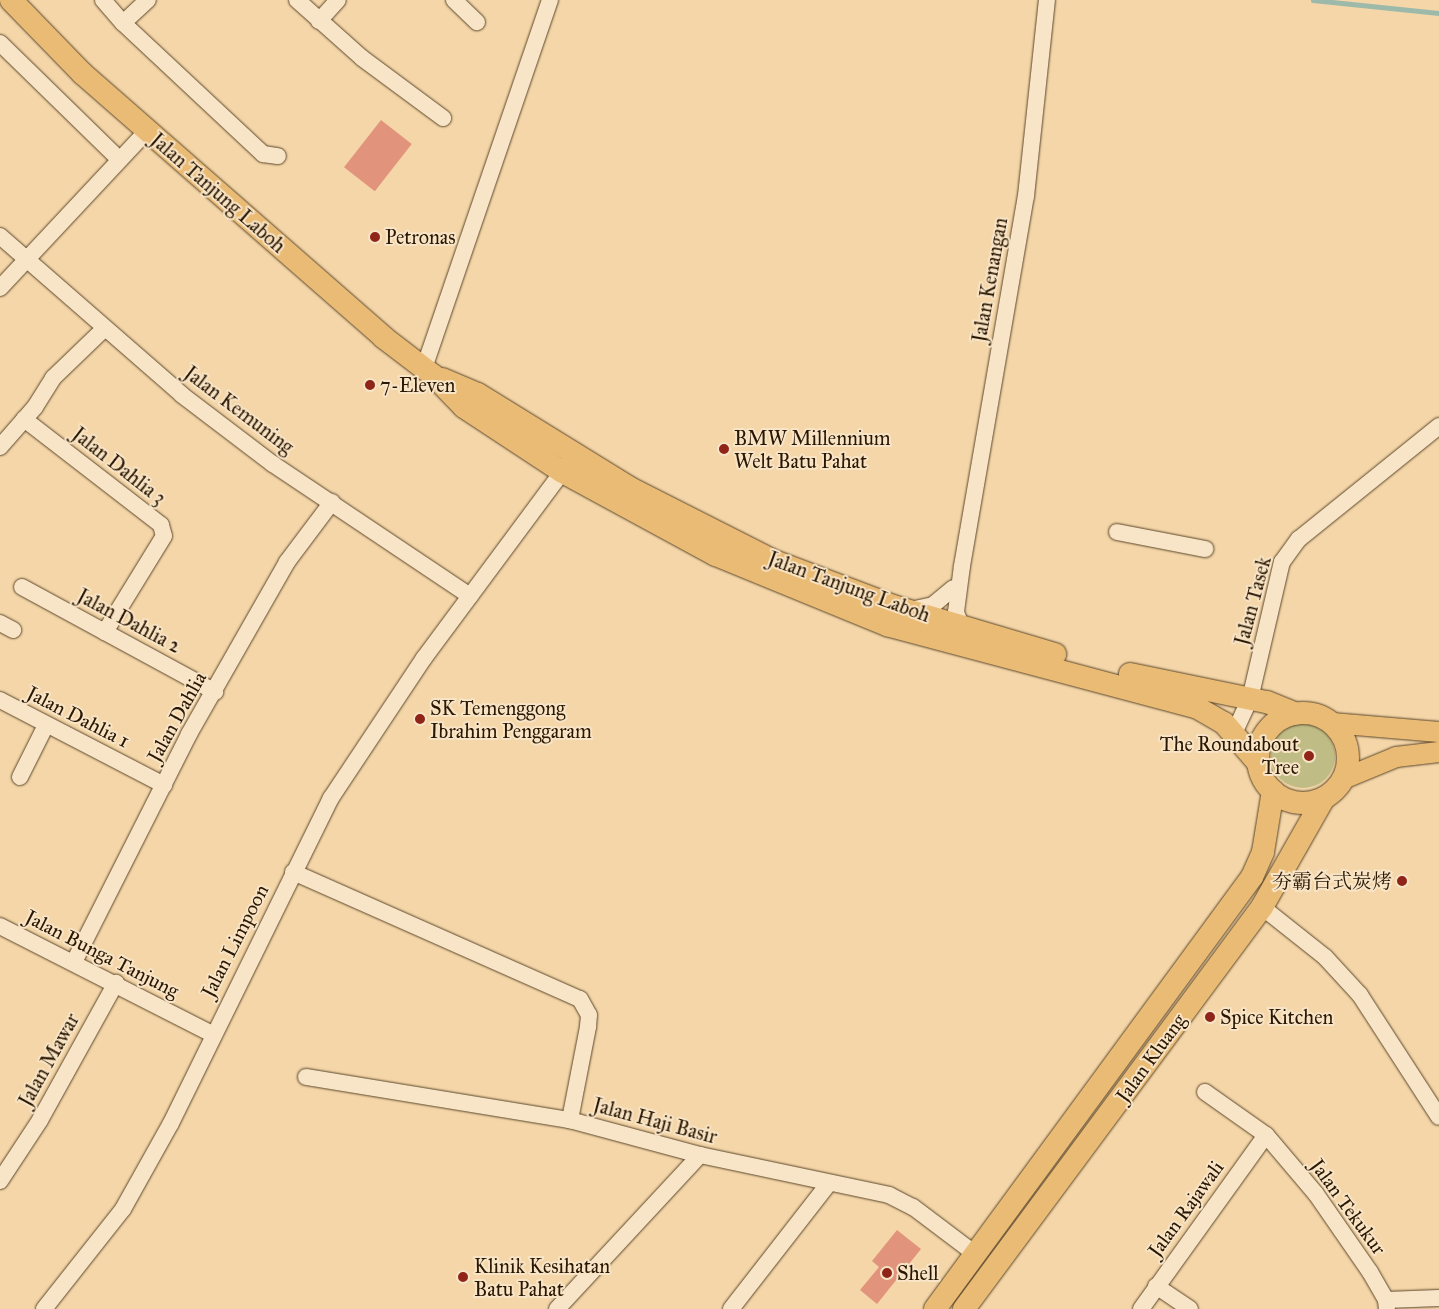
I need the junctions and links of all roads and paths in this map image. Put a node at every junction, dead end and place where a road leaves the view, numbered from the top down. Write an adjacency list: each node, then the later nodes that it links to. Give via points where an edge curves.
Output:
1 (11, 0): 14 (highway, Jalan Tanjung Laboh)
2 (103, 0): 11 (street)
3 (148, 0): 11 (street)
4 (297, 0): 9 (street)
5 (338, 0): 9 (street)
6 (454, 0): 10 (street)
7 (550, 0): 21 (street)
8 (1048, 0): 29 (street, Jalan Kenangan, via 1026,196)
9 (318, 21): 13 (street)
10 (477, 22)
11 (123, 23): 15 (street, via 263,154)
12 (0, 43): 16 (street)
13 (443, 118)
14 (147, 131): 16 (street); 21 (highway, Jalan Tanjung Laboh, via 383,337)
15 (278, 156)
16 (118, 158): 18 (street)
17 (0, 236): 18 (street, Jalan Kemuning)
18 (25, 260): 19 (street); 20 (street, Jalan Kemuning)
19 (0, 288)
20 (104, 329): 22 (street, via 53,378); 26 (street, Jalan Kemuning, via 189,401 273,464)
21 (429, 372): 25 (highway, Jalan Tanjung Laboh, via 464,407)
22 (24, 419): 24 (street); 35 (street, Jalan Dahlia 3, via 161,525 164,536)
23 (1438, 426): 37 (street, Jalan Tasek, via 1299,539 1282,562)
24 (0, 447)
25 (568, 463): 32 (street, Jalan Limpoon); 33 (highway, Jalan Tanjung Laboh, via 630,488 774,561); 34 (highway, Jalan Tanjung Laboh, via 744,568 887,625)
26 (332, 502): 32 (street, Jalan Kemuning); 36 (street, Jalan Dahlia, via 286,562)
27 (1117, 532): 28 (street)
28 (1205, 549)
29 (962, 566): 31 (street, Jalan Kenangan); 34 (street, Jalan Kenangan, via 956,612)
30 (22, 587): 35 (street, Jalan Dahlia 2)
31 (953, 588): 33 (street, Jalan Kenangan, via 933,605); 34 (street, Jalan Kenangan)
32 (470, 596): 51 (street, Jalan Limpoon, via 331,798)
33 (908, 610): 34 (highway, Jalan Tanjung Laboh)
34 (947, 629): 37 (highway, Jalan Tanjung Laboh, via 1114,671); 43 (highway, Jalan Tanjung Laboh, via 1196,707)
35 (105, 632): 36 (street, Jalan Dahlia 2)
36 (215, 692): 48 (street, Jalan Dahlia)
37 (1250, 699): 39 (highway, Jalan Tanjung Laboh); 43 (street, Jalan Tasek)
38 (0, 700): 41 (street, Jalan Dahlia 1)
39 (1296, 714): 40 (highway, via 1321,717); 45 (highway, via 1272,726 1263,737)
40 (1332, 724): 42 (main road); 47 (highway, via 1346,743 1348,755)
41 (46, 725): 46 (street); 48 (street, Jalan Dahlia 1)
42 (1439, 732)
43 (1234, 733): 45 (highway, Jalan Tanjung Laboh)
44 (1439, 752): 47 (main road, via 1396,757)
45 (1259, 764): 49 (highway)
46 (20, 777)
47 (1343, 778): 50 (highway)
48 (164, 785): 54 (street, Jalan Dahlia)
49 (1273, 791): 50 (highway, via 1297,802); 66 (highway, Jalan Kluang, via 1263,852 1252,877)
50 (1324, 798): 52 (highway, Jalan Kluang)
51 (293, 872): 56 (street, Jalan Limpoon); 60 (street, via 580,999 589,1015)
52 (1262, 907): 59 (street, via 1325,957 1360,995); 65 (highway, Jalan Kluang)
53 (0, 926): 54 (street, Jalan Bunga Tanjung)
54 (74, 962): 55 (street, Jalan Bunga Tanjung)
55 (116, 983): 56 (street, Jalan Bunga Tanjung); 63 (street, Jalan Mawar, via 40,1120)
56 (212, 1034): 70 (street, Jalan Limpoon, via 170,1123 123,1209)
57 (306, 1076): 60 (street, Jalan Haji Basir)
58 (1205, 1092): 61 (street, Jalan Tekukur)
59 (1439, 1117)
60 (570, 1120): 62 (street, Jalan Haji Basir)
61 (1266, 1135): 67 (street, Jalan Rajawali); 69 (street, Jalan Tekukur, via 1348,1238)
62 (700, 1155): 64 (street, Jalan Haji Basir); 71 (street)
63 (0, 1181)
64 (829, 1184): 66 (street, Jalan Haji Basir, via 889,1195); 72 (street)
65 (1047, 1198): 66 (highway, via 1030,1207 993,1253); 74 (highway, Jalan Kluang)
66 (974, 1253): 73 (highway, Jalan Kluang)
67 (1156, 1286): 75 (street, Jalan Rajawali); 76 (street)
68 (1439, 1298): 69 (street)
69 (1386, 1304)
70 (44, 1309)
71 (557, 1309)
72 (731, 1309)
73 (935, 1309)
74 (964, 1309)
75 (1141, 1309)
76 (1190, 1309)

